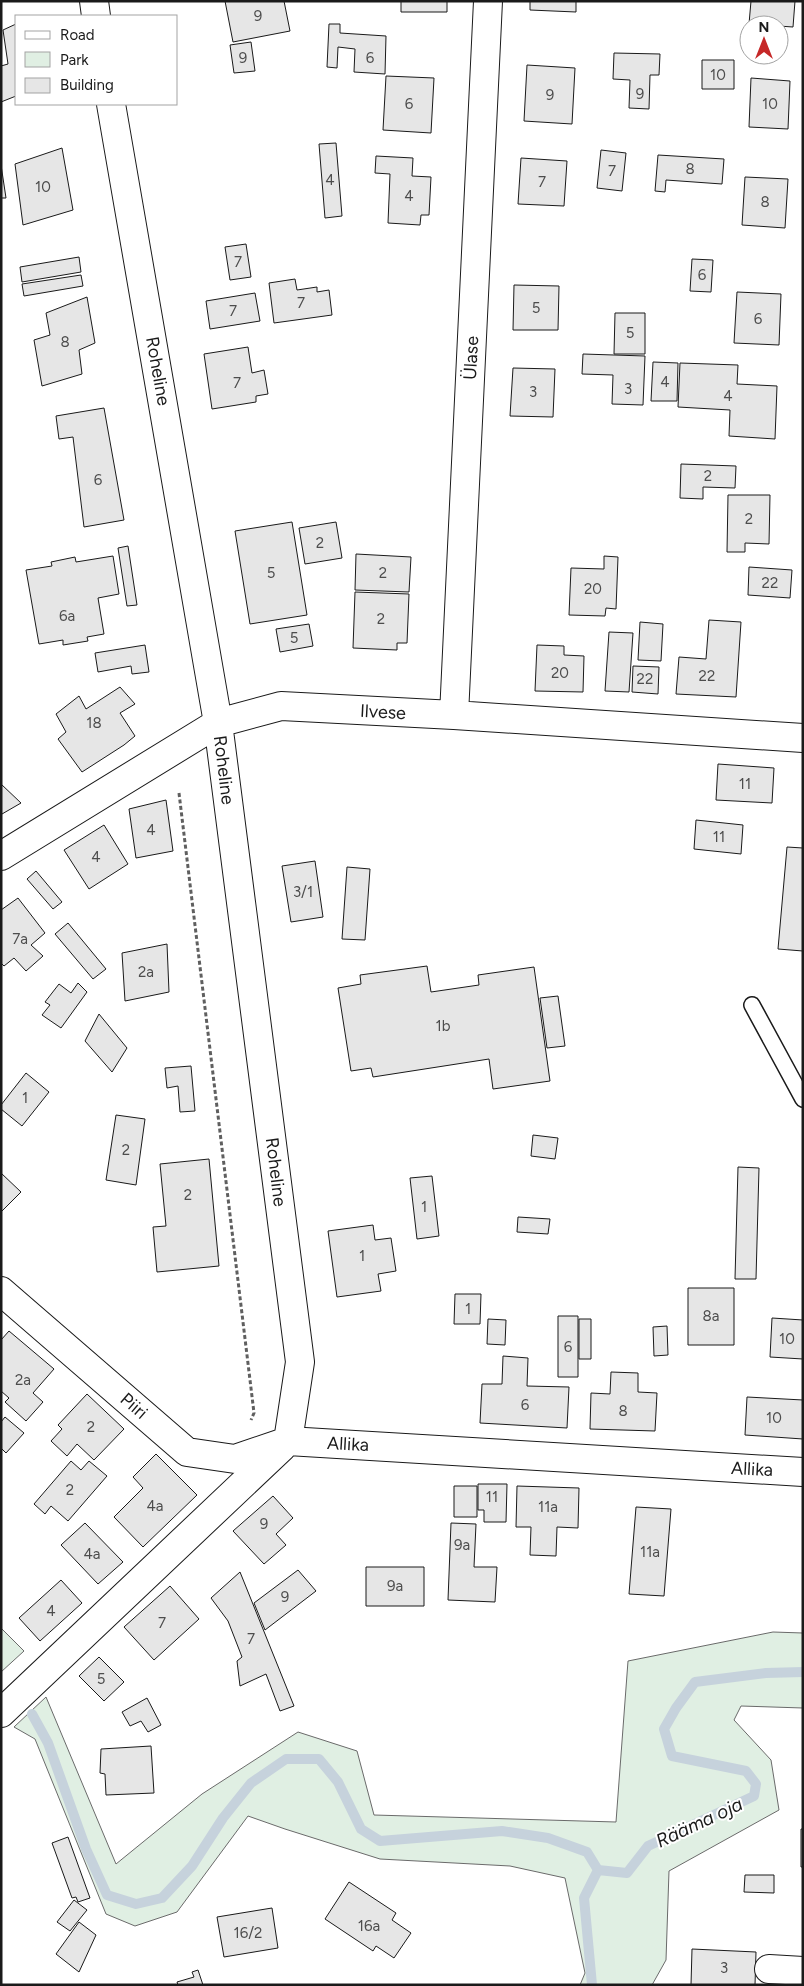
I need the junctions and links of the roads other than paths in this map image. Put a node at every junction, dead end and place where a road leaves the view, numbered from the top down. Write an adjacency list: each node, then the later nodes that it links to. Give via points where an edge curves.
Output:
1 (94, 1): 3 (street)
2 (488, 1): 5 (street, Ülase)
3 (96, 15)
4 (111, 105): 6 (street, Roheline)
5 (454, 716): 6 (street, Ilvese, via 281,706); 7 (street, Ilvese)
6 (218, 723): 8 (street, Ilvese); 12 (street, Roheline, via 300,1362)
7 (803, 738)
8 (1, 856)
9 (752, 1005): 10 (lane)
10 (803, 1099)
11 (1, 1291): 12 (street, Piiri, via 187,1452 235,1458)
12 (288, 1441): 13 (street, Allika); 14 (street)
13 (803, 1472)
14 (1, 1713)
15 (769, 1969): 16 (street)
16 (803, 1971)

